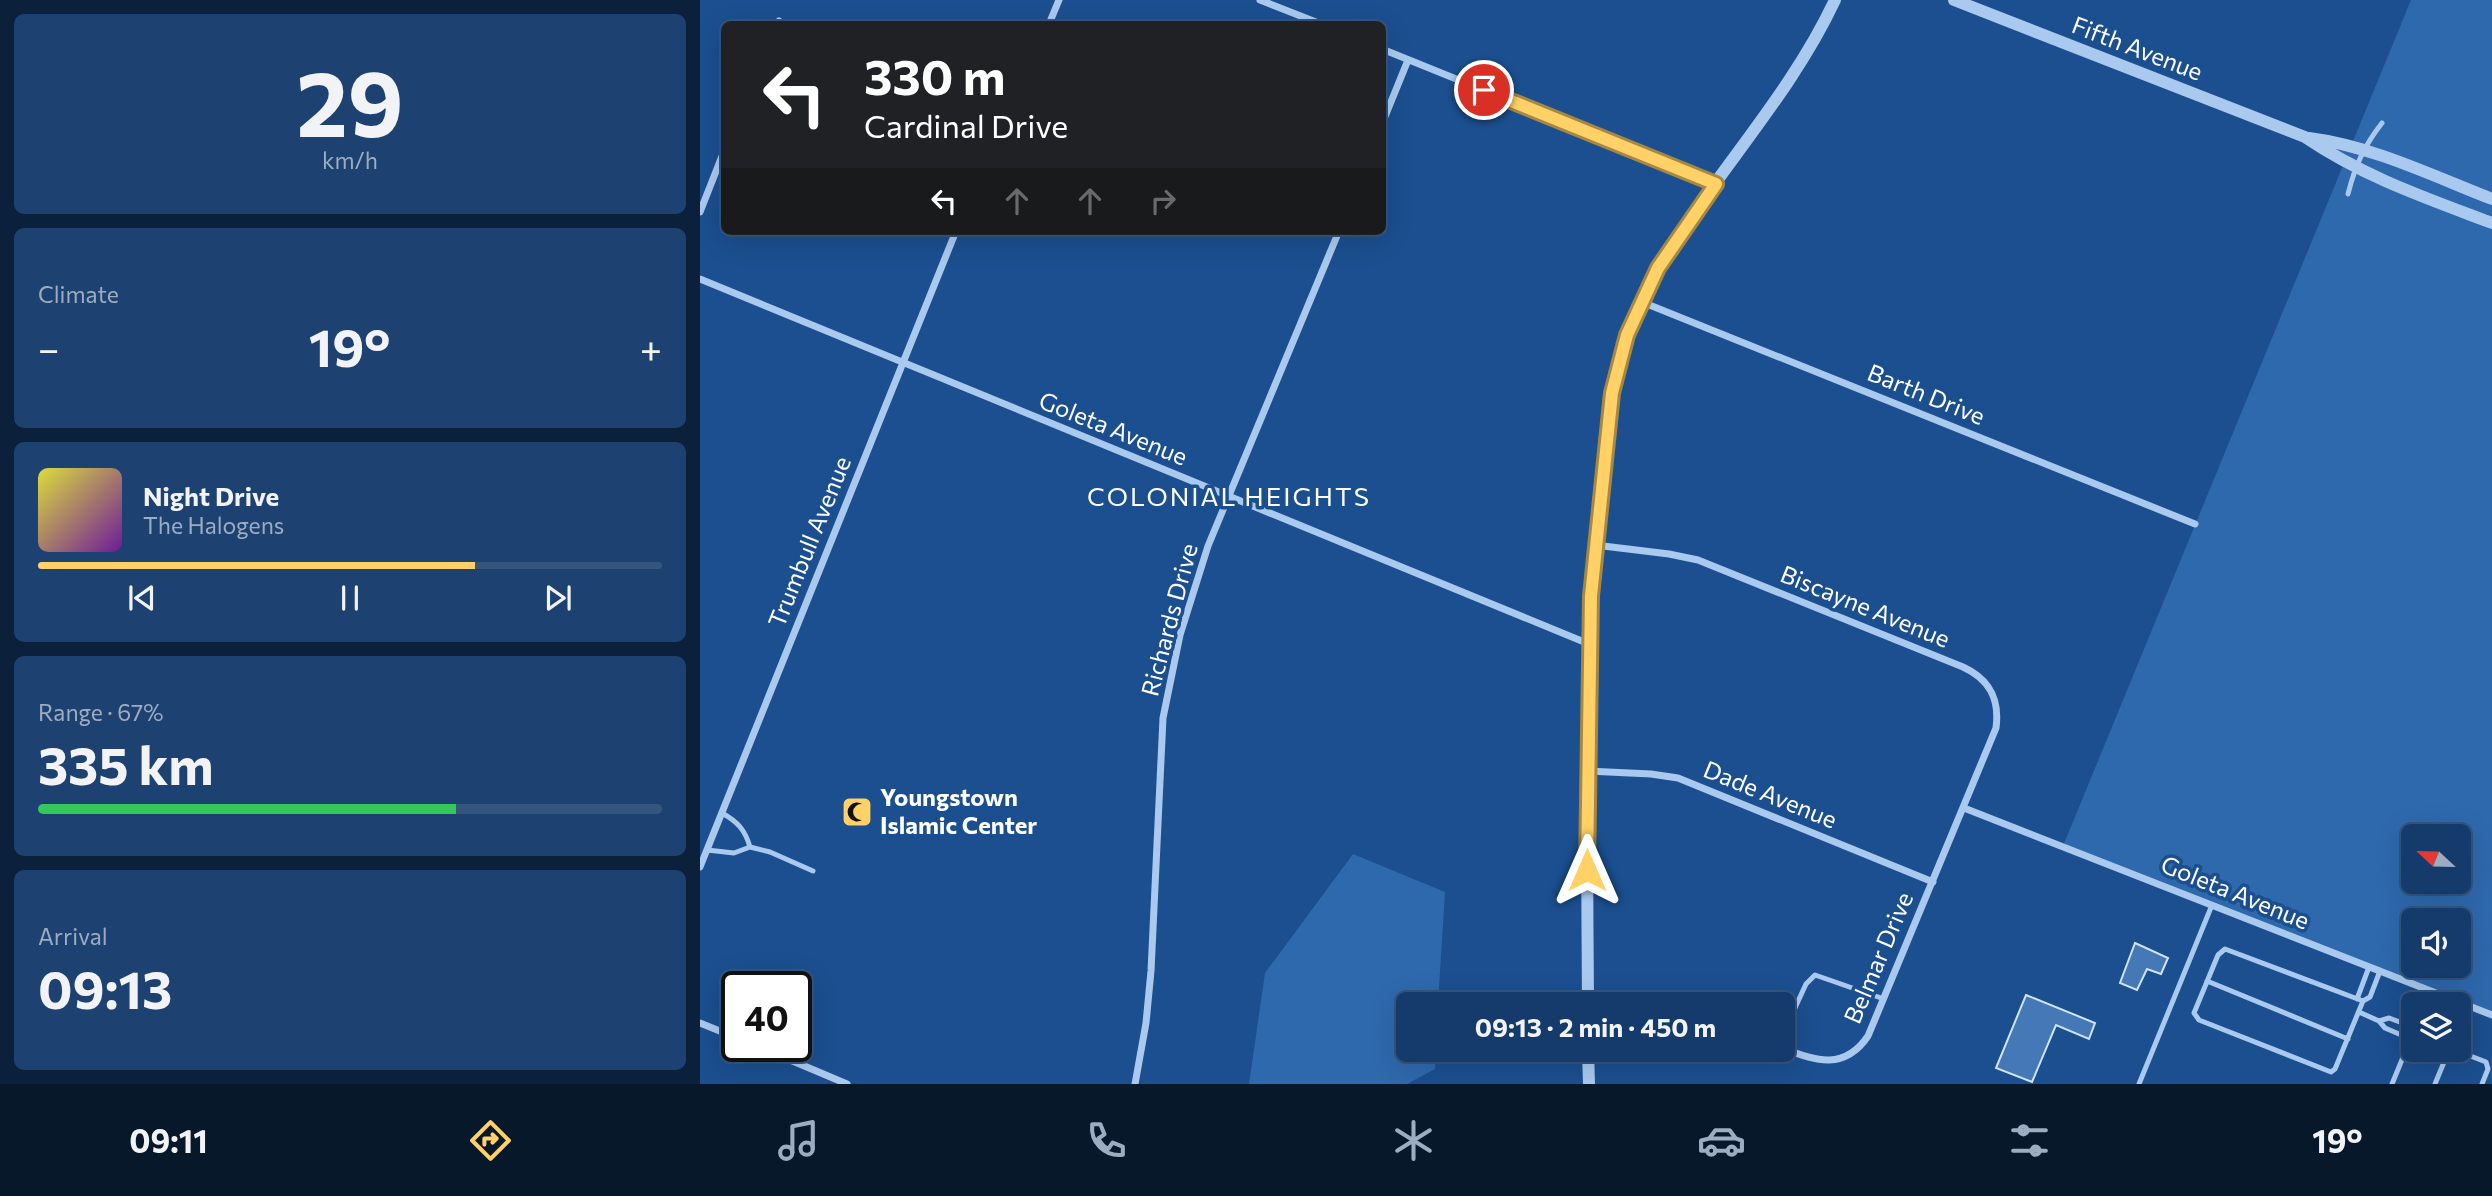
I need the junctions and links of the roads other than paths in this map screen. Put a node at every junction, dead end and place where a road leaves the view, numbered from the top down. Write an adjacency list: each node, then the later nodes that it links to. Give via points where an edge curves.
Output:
1 (1059, 0): 5 (street)
2 (1260, 0): 6 (street)
3 (1835, 0): 15 (street, via 1784,88)
4 (1954, 0): 11 (street, Fifth Avenue)
5 (1050, 21)
6 (1313, 21)
7 (1386, 51): 8 (street)
8 (1408, 60): 9 (street); 15 (street)
9 (1386, 114)
10 (2382, 123): 12 (lane)
11 (2305, 137): 12 (street, Fifth Avenue); 14 (street, Fifth Avenue)
12 (2363, 150): 14 (lane); 17 (street, Fifth Avenue)
13 (721, 159): 18 (street)
14 (2355, 168): 16 (lane); 19 (street, Fifth Avenue)
15 (1716, 184): 23 (street, via 1665,256)
16 (2348, 194)
17 (2492, 199)
18 (700, 212)
19 (2492, 223)
20 (954, 235): 24 (street, Trumbull Avenue)
21 (1337, 235): 25 (street, Richards Drive)
22 (700, 279): 24 (street, Goleta Avenue)
23 (1642, 302): 26 (street, Barth Drive); 27 (street, via 1627,335 1612,393)
24 (902, 363): 25 (street, Goleta Avenue); 31 (street, Trumbull Avenue)
25 (1230, 497): 28 (street, Goleta Avenue); 61 (street, Richards Drive, via 1192,591 1167,693 1151,971)
26 (2195, 524)
27 (1595, 545): 28 (street); 30 (street, Biscayne Avenue, via 1698,561 1975,673 1992,690 1998,715)
28 (1589, 644): 29 (street)
29 (1587, 771): 36 (street, Dade Avenue, via 1678,778); 42 (street)
30 (1964, 808): 36 (street, Belmar Drive); 37 (street, Goleta Avenue)
31 (722, 813): 32 (lane, via 745,831); 33 (street, Trumbull Avenue)
32 (750, 847): 33 (lane, via 734,853); 35 (lane)
33 (707, 850): 34 (street, Trumbull Avenue)
34 (700, 867)
35 (813, 871)
36 (1933, 881): 43 (street, Belmar Drive)
37 (2212, 905): 38 (street, Goleta Avenue); 63 (lane)
38 (2369, 967): 39 (street, Goleta Avenue); 44 (lane)
39 (2380, 971): 41 (street, Goleta Avenue); 44 (lane, via 2370,997)
40 (2207, 981): 44 (lane, via 2225,948); 53 (lane); 53 (lane, via 2194,1013 2199,1020 2331,1072)
41 (2430, 991): 47 (street, Goleta Avenue)
42 (1588, 992)
43 (1884, 999): 45 (lane, via 1815,975); 54 (street, Belmar Drive, via 1868,1036 1844,1057 1816,1060)
44 (2360, 1000): 46 (lane)
45 (1795, 1008)
46 (2359, 1012): 48 (lane); 53 (lane)
47 (2492, 1015)
48 (2379, 1021): 49 (lane, via 2389,1018); 52 (lane)
49 (2401, 1022)
50 (700, 1023): 51 (street)
51 (721, 1032)
52 (2401, 1033)
53 (2348, 1039)
54 (1795, 1052)
55 (2471, 1056): 66 (lane, via 2486,1062)
56 (795, 1062): 60 (street)
57 (1588, 1062): 62 (street)
58 (2401, 1062): 64 (lane)
59 (2444, 1062): 65 (lane)
60 (847, 1084)
61 (1135, 1084)
62 (1589, 1084)
63 (2139, 1084)
64 (2392, 1084)
65 (2435, 1084)
66 (2482, 1084)

